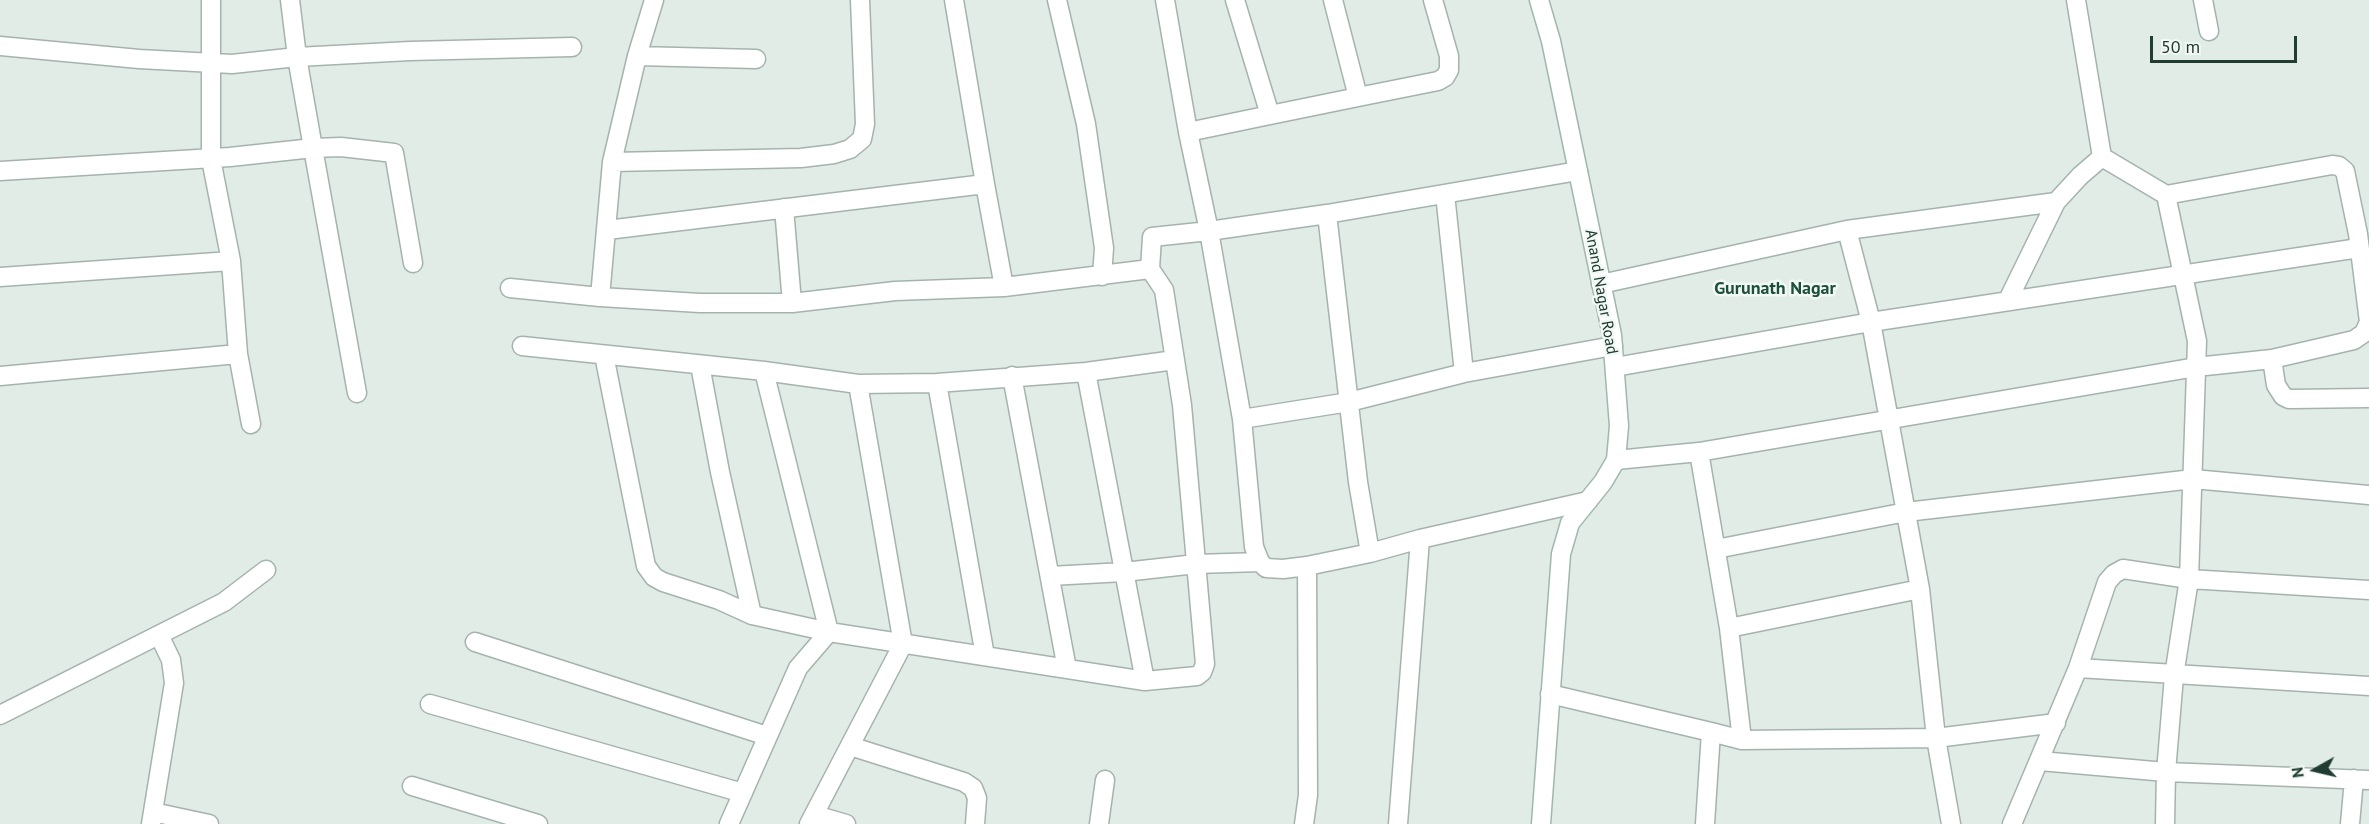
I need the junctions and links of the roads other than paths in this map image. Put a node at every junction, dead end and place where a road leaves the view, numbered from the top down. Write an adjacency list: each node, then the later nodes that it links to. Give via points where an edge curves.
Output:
1 (211, 0): 20 (street)
2 (290, 0): 18 (street)
3 (654, 0): 17 (street)
4 (860, 0): 27 (street, via 865,124 862,139 850,149 801,158)
5 (954, 0): 30 (street)
6 (1057, 0): 44 (street, via 1086,124 1104,248)
7 (1165, 0): 23 (street)
8 (1235, 0): 22 (street)
9 (1333, 0): 21 (street)
10 (1433, 0): 21 (street, via 1449,56 1445,77)
11 (1539, 0): 29 (street, Anand Nagar Road)
12 (2076, 0): 25 (street)
13 (2203, 0): 14 (street)
14 (2209, 31)
15 (0, 46): 20 (street)
16 (572, 47): 18 (street)
17 (638, 56): 19 (street); 27 (street)
18 (297, 57): 20 (street); 24 (street)
19 (756, 60)
20 (212, 63): 26 (street)
21 (1358, 97): 22 (street)
22 (1270, 115): 23 (street)
23 (1188, 132): 38 (street)
24 (313, 148): 26 (street); 41 (street, via 394,153); 70 (street)
25 (2102, 157): 32 (street); 33 (street)
26 (211, 159): 28 (street); 40 (street)
27 (612, 162): 36 (street)
28 (0, 171)
29 (1578, 171): 31 (street); 46 (street, Anand Nagar Road)
30 (984, 184): 34 (street); 47 (street)
31 (1445, 194): 35 (street); 65 (street)
32 (2166, 195): 39 (street, via 2339,166 2345,171); 43 (street)
33 (2056, 202): 37 (street); 50 (street)
34 (784, 208): 36 (street); 51 (street)
35 (1328, 214): 38 (street); 72 (street)
36 (607, 230): 49 (street)
37 (1847, 230): 46 (street); 52 (street)
38 (1209, 231): 42 (street, via 1152,237); 73 (street)
39 (2359, 248): 43 (street); 53 (street, via 2369,322)
40 (231, 261): 45 (street); 56 (street)
41 (413, 263)
42 (1150, 269): 44 (street); 59 (street, via 1164,290)
43 (2183, 274): 50 (street); 62 (street, via 2197,341)
44 (1102, 276): 47 (street)
45 (0, 277)
46 (1601, 284): 55 (street, Anand Nagar Road)
47 (1004, 287): 51 (street, via 895,291)
48 (510, 288): 49 (street)
49 (600, 297): 51 (street)
50 (2008, 300): 52 (street)
51 (792, 303)
52 (1871, 322): 61 (street); 74 (street)
53 (2367, 333): 58 (street, via 2354,340)
54 (522, 346): 57 (street)
55 (1613, 346): 61 (street, Anand Nagar Road); 65 (street)
56 (238, 354): 66 (street); 75 (street)
57 (604, 355): 60 (street); 94 (street, via 646,566 663,582)
58 (2272, 359): 62 (street); 71 (street, via 2276,385 2289,399)
59 (1175, 360): 64 (street); 86 (street)
60 (700, 365): 63 (street); 94 (street)
61 (1614, 367): 77 (street, Anand Nagar Road, via 1619,426)
62 (2196, 367): 74 (street); 78 (street)
63 (764, 371): 69 (street); 96 (street)
64 (1086, 372): 67 (street); 89 (street)
65 (1464, 373): 72 (street)
66 (0, 376)
67 (1012, 376): 68 (street); 90 (street)
68 (938, 382): 69 (street); 100 (street)
69 (858, 384): 99 (street)
70 (357, 393)
71 (2369, 398)
72 (1348, 402): 73 (street); 84 (street)
73 (1242, 418): 85 (street, via 1254,548)
74 (1889, 421): 76 (street); 81 (street)
75 (251, 424)
76 (1700, 452): 77 (street); 83 (street)
77 (1616, 460): 80 (street, Anand Nagar Road)
78 (2193, 479): 79 (street); 81 (street); 91 (street)
79 (2369, 495)
80 (1587, 501): 82 (street); 106 (street, Anand Nagar Road, via 1570,523 1561,554)
81 (1906, 512): 83 (street); 92 (street)
82 (1420, 539): 84 (street); 130 (street)
83 (1716, 549): 95 (street)
84 (1370, 553): 87 (street)
85 (1260, 562): 86 (street); 87 (street, via 1266,568)
86 (1196, 564): 89 (street); 104 (street, via 1205,664 1202,672 1197,676)
87 (1307, 566): 129 (street, via 1308,795)
88 (266, 570): 97 (street, via 224,602)
89 (1124, 572): 90 (street); 104 (street)
90 (1050, 576): 102 (street)
91 (2189, 579): 93 (street); 101 (street, via 2123,569 2114,574 2107,582); 103 (street)
92 (1920, 589): 95 (street); 112 (street)
93 (2369, 590)
94 (752, 615): 96 (street)
95 (1729, 628): 113 (street)
96 (830, 632): 99 (street); 111 (street, via 798,668)
97 (159, 635): 108 (street); 121 (street, via 171,660 174,683)
98 (475, 642): 111 (street)
99 (903, 644): 100 (street); 114 (street)
100 (985, 656): 102 (street)
101 (2078, 668): 103 (street); 109 (street)
102 (1067, 669): 104 (street)
103 (2174, 676): 105 (street); 116 (street)
104 (1145, 681)
105 (2369, 686)
106 (1550, 694): 110 (street); 131 (street, Anand Nagar Road)
107 (430, 704): 120 (street)
108 (0, 716)
109 (2056, 723): 112 (street); 115 (street)
110 (1711, 732): 113 (street); 132 (street)
111 (767, 736): 120 (street)
112 (1936, 738): 113 (street); 133 (street)
113 (1742, 740)
114 (850, 746): 122 (street); 127 (street, via 964,783 977,798)
115 (2040, 761): 116 (street); 134 (street)
116 (2166, 772): 118 (street); 135 (street)
117 (1105, 780): 128 (street)
118 (2361, 780): 136 (street)
119 (412, 786): 124 (street)
120 (743, 793): 125 (street)
121 (152, 818): 123 (street, via 172,816)
122 (812, 819): 126 (street)
123 (209, 824)
124 (538, 824)
125 (729, 824)
126 (846, 824)
127 (975, 824)
128 (1099, 824)
129 (1304, 824)
130 (1398, 824)
131 (1541, 824)
132 (1706, 824)
133 (1950, 824)
134 (2012, 824)
135 (2165, 824)
136 (2350, 824)

